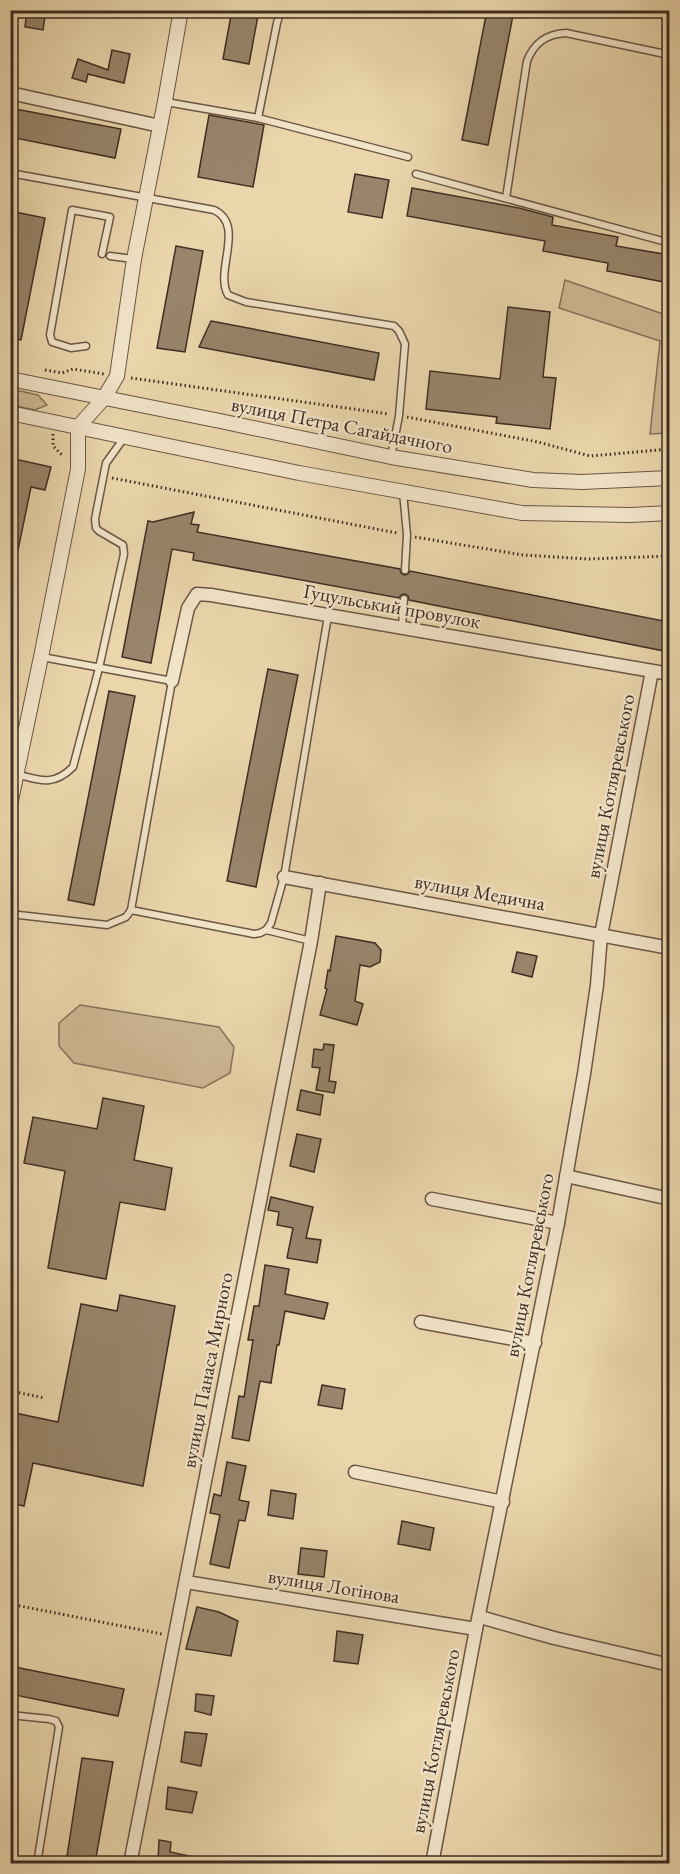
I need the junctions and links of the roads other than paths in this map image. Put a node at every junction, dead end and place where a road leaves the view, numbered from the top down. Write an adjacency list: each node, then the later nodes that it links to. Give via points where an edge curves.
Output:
1 (181, 10): 5 (street)
2 (281, 10): 6 (lane)
3 (669, 55): 11 (lane, via 566,33 555,34 532,48)
4 (10, 93): 7 (street)
5 (165, 101): 6 (lane); 7 (street)
6 (258, 118): 8 (lane)
7 (160, 126): 12 (street)
8 (408, 157)
9 (10, 173): 12 (lane)
10 (416, 174): 11 (lane)
11 (506, 198): 13 (lane)
12 (146, 199): 16 (street); 23 (lane, via 220,213 229,231 224,285 228,296 394,326 399,331 405,344)
13 (669, 243)
14 (102, 254): 17 (lane, via 110,217 72,210 50,335 51,342 71,348)
15 (110, 256): 16 (lane)
16 (134, 260): 19 (street, via 117,376)
17 (86, 346)
18 (10, 379): 19 (street, вулиця Петра Сагайдачного)
19 (104, 398): 21 (street); 23 (street, вулиця Петра Сагайдачного)
20 (10, 413): 21 (street)
21 (78, 427): 22 (street); 31 (street, via 78,469)
22 (125, 437): 25 (street); 32 (lane, via 106,463 95,519 96,528 123,544 124,549)
23 (391, 457): 24 (street, вулиця Петра Сагайдачного, via 533,480)
24 (669, 478)
25 (403, 491): 26 (street, via 522,513); 27 (lane)
26 (669, 513)
27 (405, 570)
28 (404, 599): 30 (lane)
29 (328, 615): 30 (street, Гуцульський провулок); 35 (street, Гуцульський провулок, via 197,594 188,608); 38 (lane)
30 (402, 627): 33 (street, Гуцульський провулок)
31 (41, 657): 32 (lane); 36 (street)
32 (99, 668): 35 (lane); 36 (lane, via 73,767 63,777 48,780)
33 (652, 671): 34 (street, Гуцульський провулок); 43 (street, вулиця Котляревського)
34 (669, 674)
35 (172, 681): 40 (lane)
36 (16, 774): 37 (street)
37 (10, 805)
38 (284, 877): 39 (street, вулиця Медична); 42 (lane)
39 (320, 883): 43 (street, вулиця Медична); 44 (street, вулиця Панаса Мирного)
40 (131, 909): 41 (lane, via 126,916 107,924); 42 (lane, via 254,934)
41 (10, 914)
42 (266, 930): 44 (lane)
43 (601, 934): 45 (street, вулиця Медична); 46 (street, вулиця Котляревського, via 586,1063)
44 (311, 941): 54 (street, вулиця Панаса Мирного)
45 (669, 948)
46 (566, 1176): 48 (street); 49 (street, вулиця Котляревського)
47 (432, 1199): 49 (street)
48 (669, 1199)
49 (558, 1223): 51 (street, вулиця Котляревського)
50 (421, 1322): 51 (street)
51 (535, 1343): 53 (street, вулиця Котляревського)
52 (355, 1472): 53 (street)
53 (503, 1502): 55 (street, вулиця Котляревського)
54 (186, 1582): 55 (street, вулиця Логінова); 59 (street, вулиця Панаса Мирного)
55 (478, 1623): 56 (street, вулиця Логінова); 60 (street, вулиця Котляревського)
56 (669, 1665)
57 (10, 1714): 58 (lane, via 49,1719 59,1727)
58 (37, 1863)
59 (130, 1863)
60 (432, 1863)

